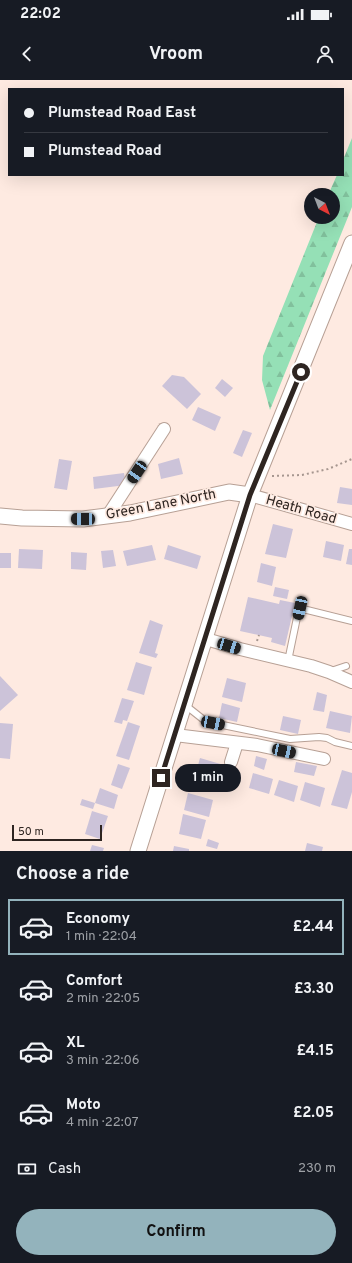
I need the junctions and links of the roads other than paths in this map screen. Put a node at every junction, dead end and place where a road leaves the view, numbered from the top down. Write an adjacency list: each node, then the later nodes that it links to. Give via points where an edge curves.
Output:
1 (352, 244): 3 (street)
2 (164, 430): 5 (street)
3 (250, 495): 5 (street, Green Lane North, via 229,492); 6 (street, Heath Road); 8 (street)
4 (0, 516): 5 (street, Green Lane North, via 83,519)
5 (107, 517)
6 (352, 524)
7 (352, 620): 9 (lane, via 300,608)
8 (206, 639): 9 (street); 13 (street)
9 (288, 661): 11 (street)
10 (346, 666): 11 (lane)
11 (329, 672): 12 (street)
12 (352, 682)
13 (184, 705): 14 (street); 16 (lane, via 204,720 213,723 290,739 327,738)
14 (174, 735): 15 (street); 19 (street)
15 (237, 743): 17 (street); 18 (street)
16 (352, 746)
17 (324, 759)
18 (231, 762)
19 (138, 851)

